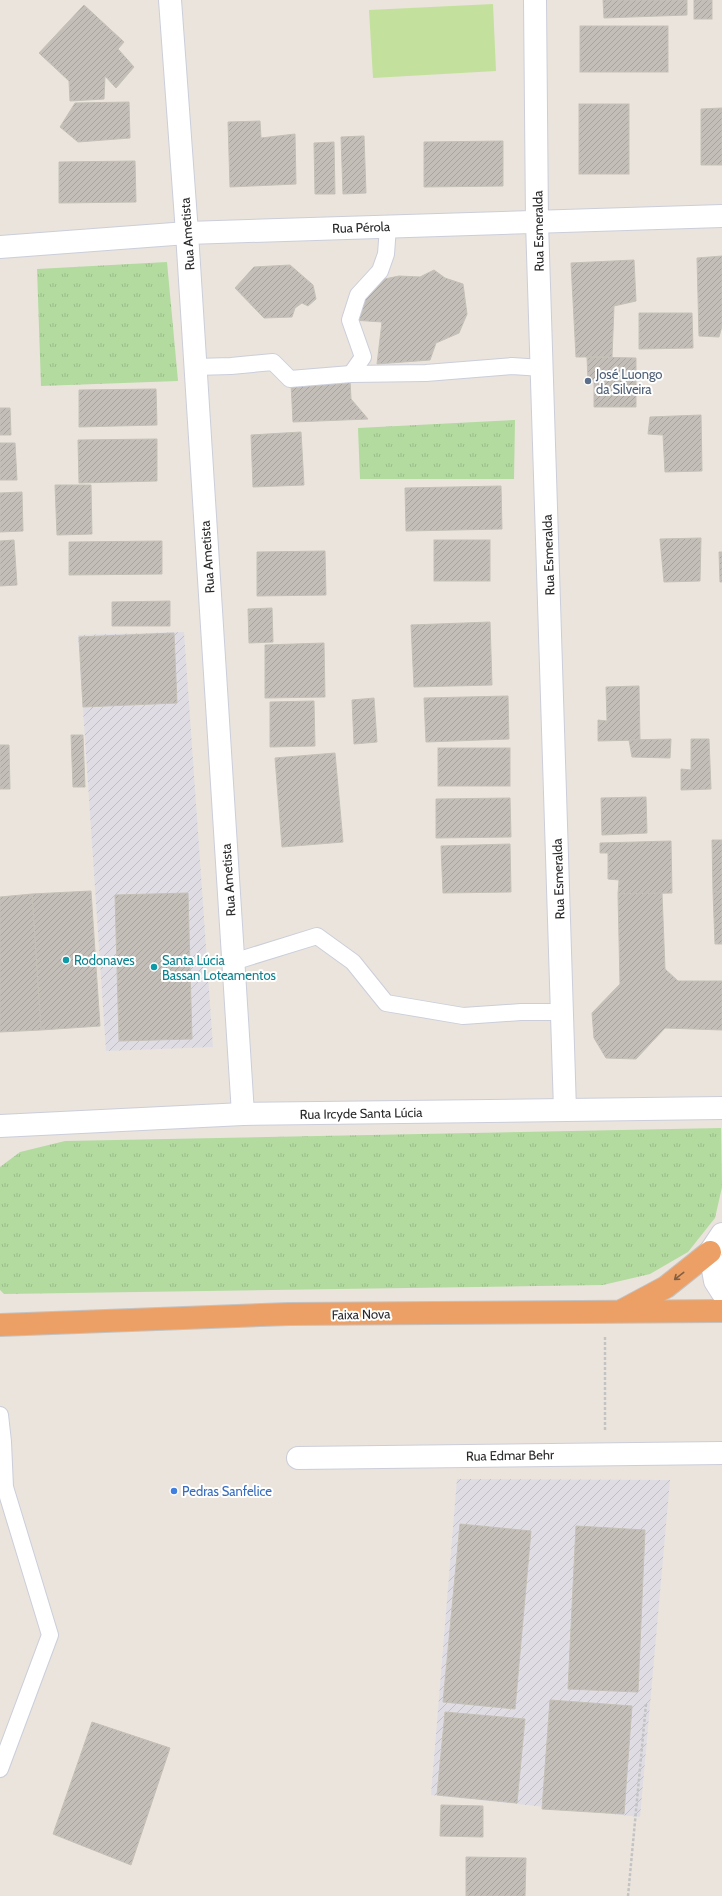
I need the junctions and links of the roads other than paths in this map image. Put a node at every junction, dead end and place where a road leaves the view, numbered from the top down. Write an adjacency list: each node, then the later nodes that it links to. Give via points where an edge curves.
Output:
1 (170, 0): 6 (street, Rua Ametista)
2 (535, 0): 4 (street, Rua Esmeralda)
3 (722, 216): 4 (street, Rua Pérola)
4 (538, 222): 5 (street, Rua Pérola); 9 (street, Rua Esmeralda)
5 (388, 227): 6 (street, Rua Pérola); 10 (lane, via 386,254 380,271 358,296 350,320 363,357)
6 (187, 233): 7 (street, Rua Pérola); 8 (street, Rua Ametista)
7 (0, 248)
8 (195, 367): 10 (lane, via 273,362 290,379); 11 (street, Rua Ametista)
9 (542, 368): 10 (lane, via 512,366 426,374); 12 (street, Rua Esmeralda)
10 (351, 374)
11 (233, 962): 12 (lane, via 317,936 353,962 386,1003 463,1016); 15 (street, Rua Ametista)
12 (562, 1012): 14 (street, Rua Esmeralda)
13 (722, 1108): 14 (street, Rua Ircyde Santa Lúcia)
14 (565, 1110): 15 (street, Rua Ircyde Santa Lúcia)
15 (243, 1114): 16 (street, Rua Ircyde Santa Lúcia)
16 (0, 1126)
17 (722, 1234): 18 (street)
18 (710, 1252): 19 (street, via 715,1281); 20 (highway, one-way to 20, via 666,1287)
19 (722, 1292)
20 (622, 1311): 21 (highway, Faixa Nova); 22 (highway, Faixa Nova, via 289,1314)
21 (722, 1311)
22 (0, 1325)
23 (0, 1415): 26 (lane, via 5,1487 50,1635)
24 (722, 1453): 25 (street, Rua Edmar Behr)
25 (298, 1458)
26 (0, 1769)

